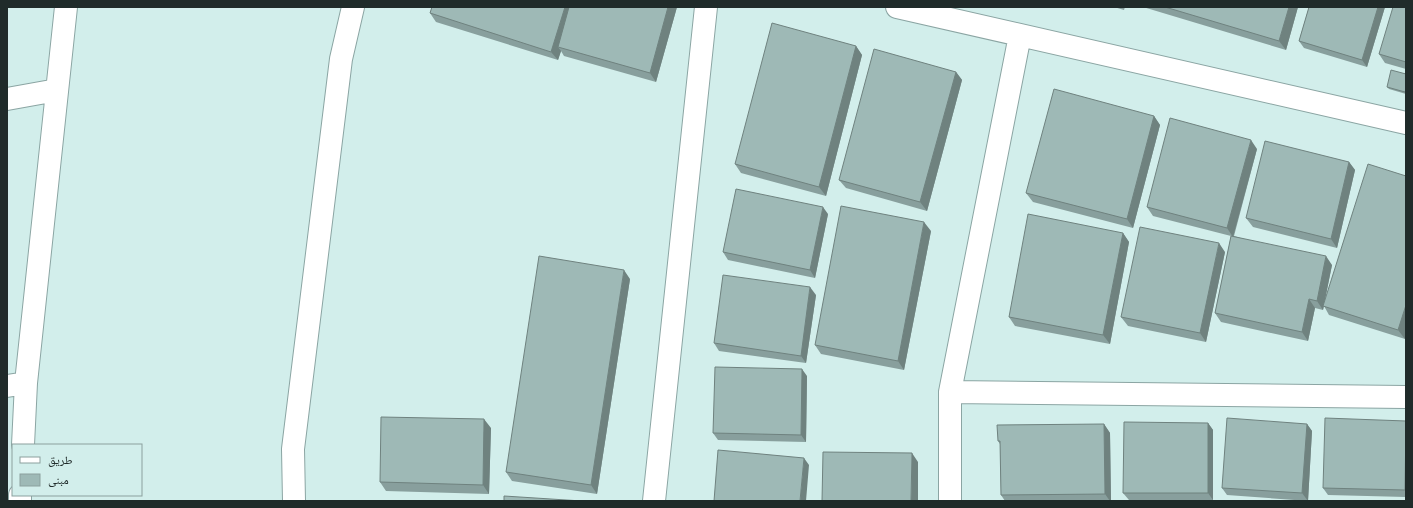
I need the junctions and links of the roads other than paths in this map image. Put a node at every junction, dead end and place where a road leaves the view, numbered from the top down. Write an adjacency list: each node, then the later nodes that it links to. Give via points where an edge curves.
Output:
1 (66, 7): 6 (street)
2 (352, 7): 13 (street, via 341,59 293,449)
3 (706, 7): 14 (street)
4 (897, 7): 5 (street)
5 (1020, 35): 8 (street); 10 (street)
6 (57, 90): 7 (street); 9 (street)
7 (7, 99)
8 (1406, 123)
9 (16, 384): 12 (street)
10 (950, 392): 11 (street); 15 (street)
11 (1406, 397)
12 (22, 444)
13 (294, 501)
14 (654, 501)
15 (950, 501)

